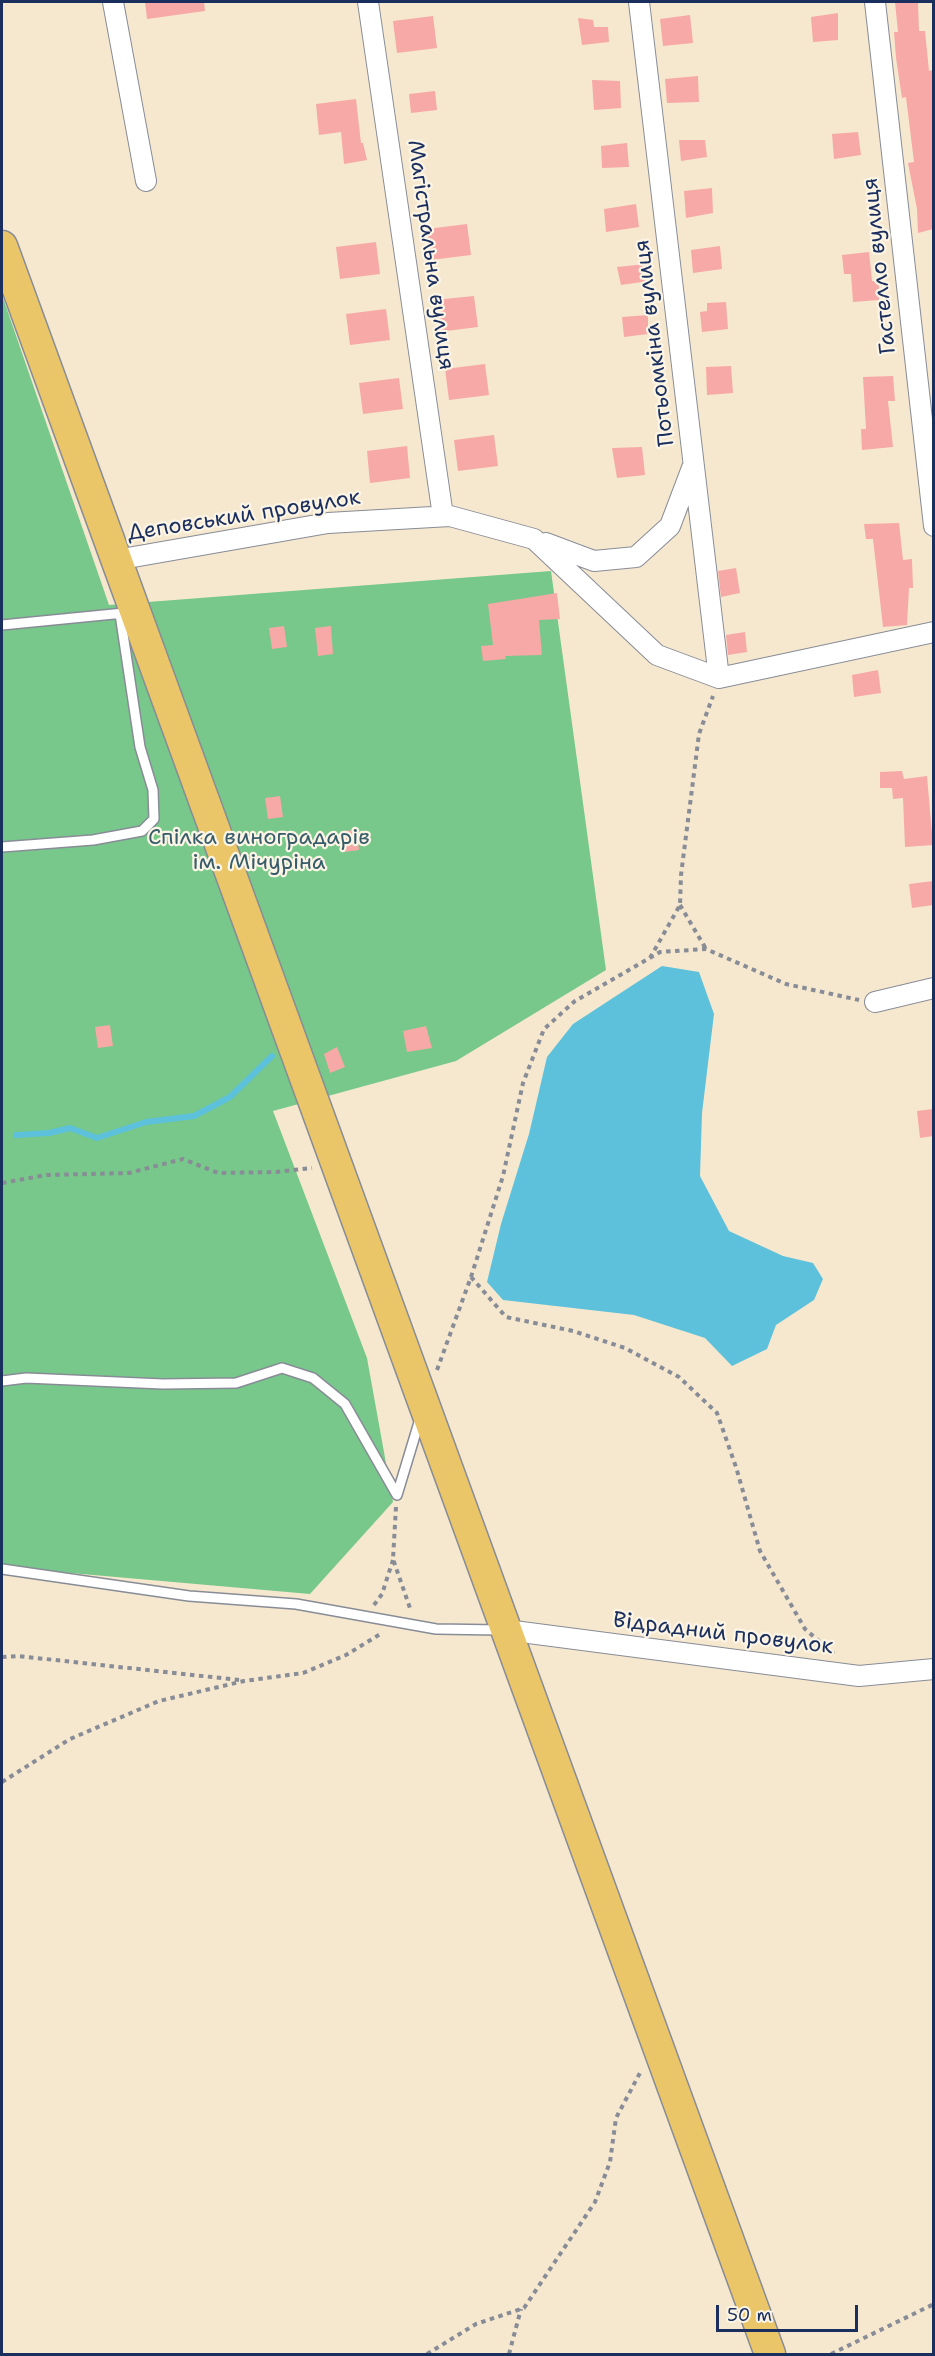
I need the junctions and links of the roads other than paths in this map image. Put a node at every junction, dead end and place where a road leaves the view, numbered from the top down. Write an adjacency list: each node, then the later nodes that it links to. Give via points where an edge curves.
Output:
1 (113, 2): 5 (street)
2 (368, 2): 8 (street, Магістральна вулиця)
3 (639, 2): 7 (street, Потьомкіна вулиця)
4 (875, 2): 9 (street, Гастелло вулиця)
5 (146, 181)
6 (2, 246): 11 (main road)
7 (693, 466): 10 (street, via 670,526 636,557 594,561); 15 (street, Потьомкіна вулиця)
8 (443, 516): 10 (street, Деповський провулок); 11 (street, Деповський провулок, via 328,523)
9 (933, 526)
10 (534, 539): 15 (street, Деповський провулок, via 657,655)
11 (116, 560): 12 (main road)
12 (128, 613): 13 (lane); 16 (lane, via 140,747 153,790 154,819 142,831 93,840); 20 (main road)
13 (2, 625)
14 (933, 632): 15 (street)
15 (719, 678)
16 (2, 847)
17 (933, 988): 18 (street)
18 (875, 1002)
19 (2, 1381): 20 (lane, via 26,1378 237,1383 282,1368 313,1378 345,1404 397,1495)
20 (424, 1406): 22 (main road)
21 (2, 1569): 22 (lane, via 189,1596 296,1604 436,1629)
22 (506, 1630): 23 (street, Відрадний провулок, via 860,1676); 24 (main road)
23 (933, 1669)
24 (771, 2355)

